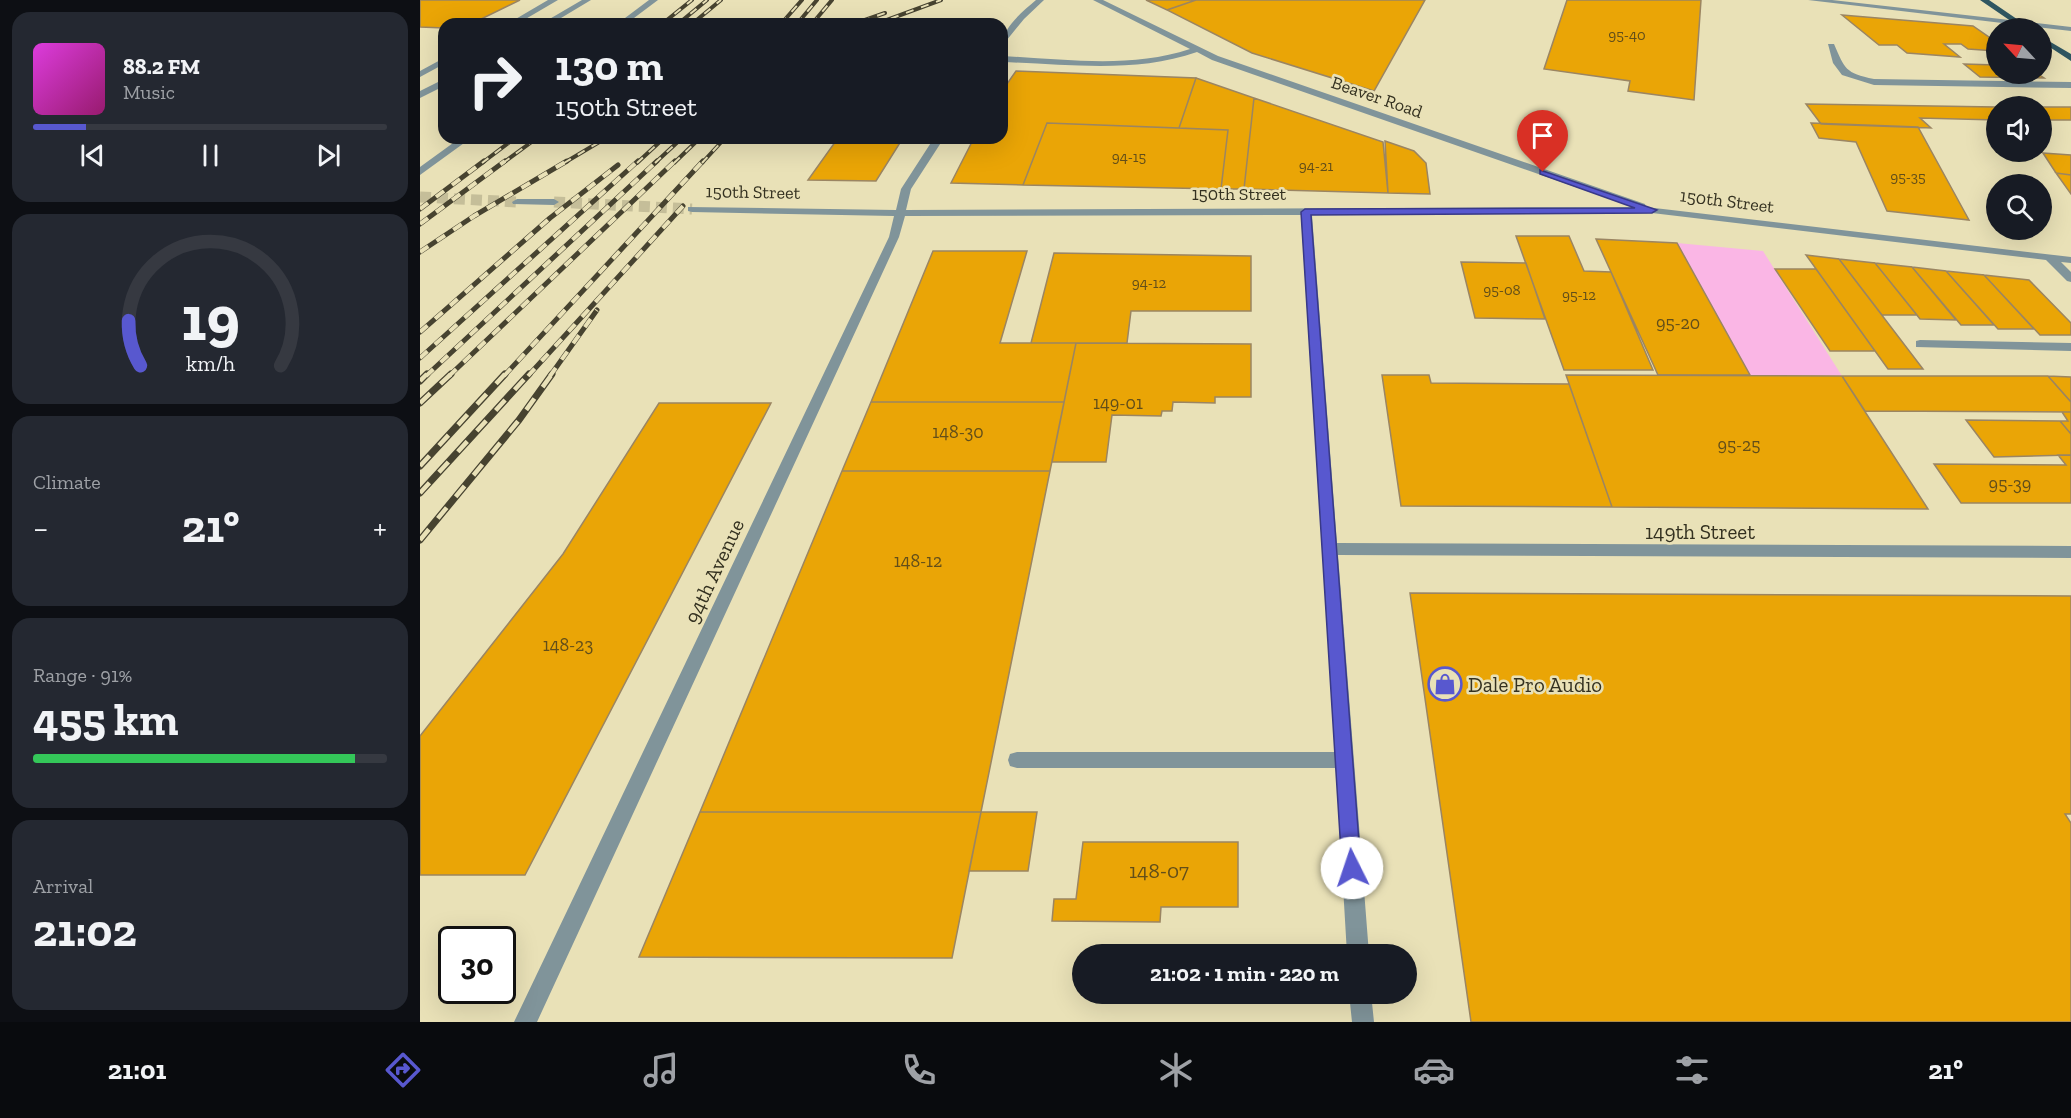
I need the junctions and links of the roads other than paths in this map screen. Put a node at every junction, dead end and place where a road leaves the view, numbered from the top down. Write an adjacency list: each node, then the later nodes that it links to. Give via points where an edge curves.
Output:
1 (554, 0): 8 (street)
2 (587, 0): 9 (street)
3 (654, 0): 10 (street)
4 (1040, 0): 15 (street)
5 (1097, 0): 18 (street, Beaver Road)
6 (1812, 0): 12 (street)
7 (1984, 0): 11 (main road)
8 (521, 18)
9 (556, 18)
10 (629, 18)
11 (2010, 18)
12 (1986, 22)
13 (2052, 28): 14 (street)
14 (2071, 30)
15 (1008, 35)
16 (1831, 46): 23 (street, via 1837,66 1848,76 1874,82)
17 (2052, 46): 19 (main road)
18 (1198, 49): 20 (street, via 1136,64); 32 (street, Beaver Road)
19 (2071, 58)
20 (1008, 59)
21 (438, 64): 22 (street)
22 (420, 74)
23 (2071, 84)
24 (438, 85): 25 (street)
25 (420, 95)
26 (458, 144): 28 (street)
27 (935, 144): 34 (street, 94th Avenue, via 906,189)
28 (420, 172)
29 (517, 202): 30 (street)
30 (554, 202)
31 (692, 209): 34 (street, 150th Street)
32 (1652, 210): 33 (street, 150th Street); 35 (street, 150th Street)
33 (1305, 212): 34 (street, 150th Street); 40 (street)
34 (899, 213): 46 (street, 94th Avenue, via 894,237)
35 (2049, 257): 36 (street, 150th Street); 37 (street)
36 (2071, 260)
37 (2071, 279)
38 (1920, 344): 39 (street)
39 (2071, 347)
40 (1328, 549): 41 (street, 149th Street); 43 (street)
41 (2071, 552)
42 (1017, 760): 43 (street)
43 (1344, 760): 44 (street)
44 (1357, 944)
45 (1361, 1004): 47 (street)
46 (525, 1022)
47 (1363, 1022)

